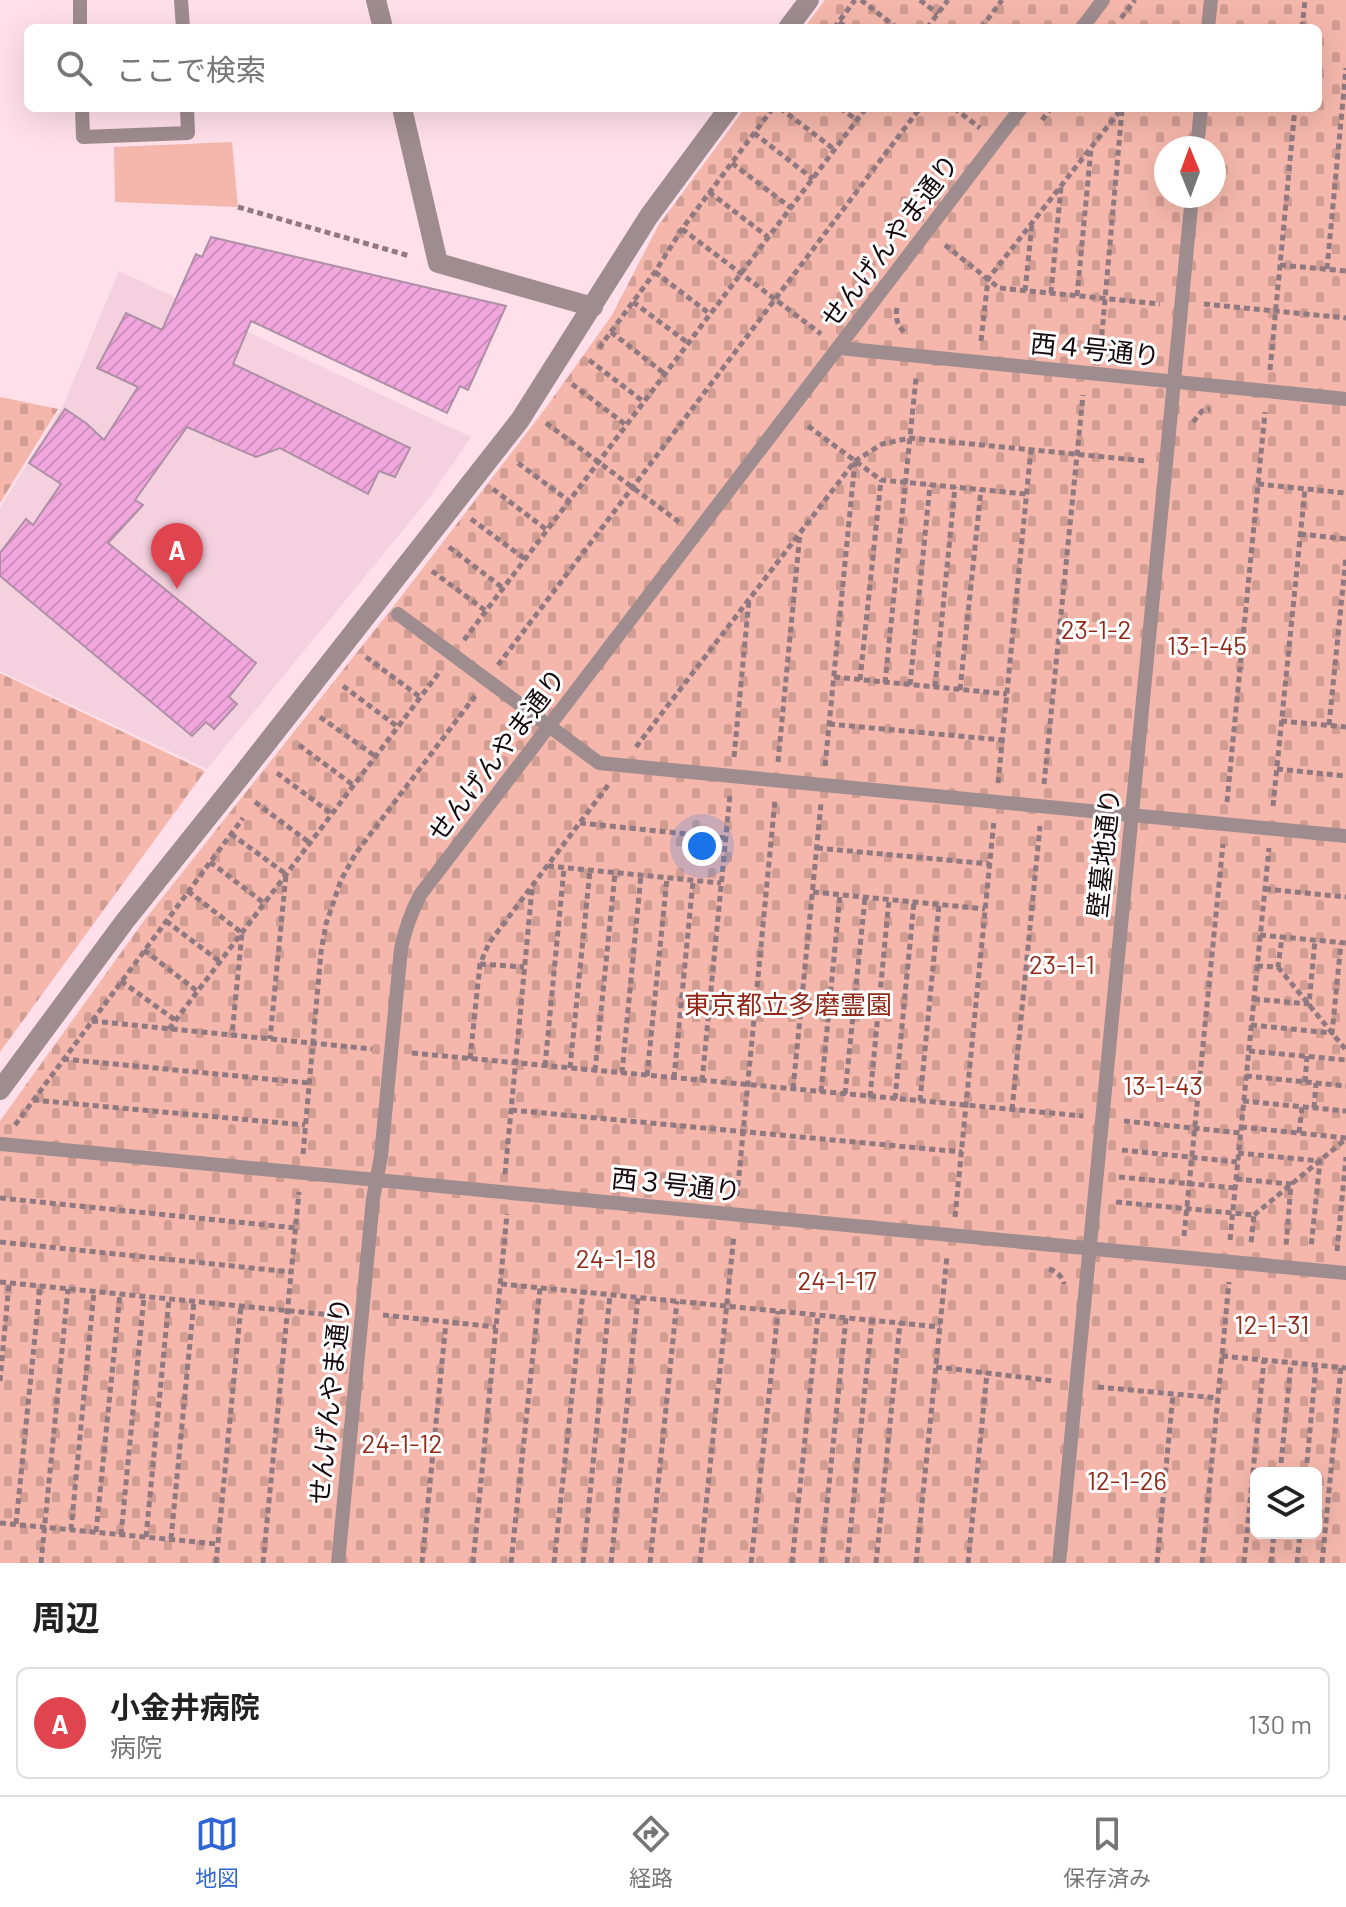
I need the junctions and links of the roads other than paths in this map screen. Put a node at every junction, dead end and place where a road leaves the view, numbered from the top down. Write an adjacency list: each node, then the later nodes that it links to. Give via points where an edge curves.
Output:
1 (80, 0): 7 (lane)
2 (181, 0): 8 (lane)
3 (376, 0): 9 (street)
4 (809, 0): 10 (street)
5 (1103, 0): 11 (lane)
6 (1211, 0): 12 (lane)
7 (80, 24)
8 (183, 24)
9 (382, 24)
10 (791, 24)
11 (1085, 24)
12 (1208, 24)
13 (82, 112): 14 (lane, via 83,137 188,133)
14 (187, 112)
15 (403, 112): 21 (street, via 438,263)
16 (726, 112): 21 (street, via 649,216)
17 (1018, 112): 22 (lane, せんげんやま通り)
18 (1201, 112): 19 (lane)
19 (1198, 136)
20 (1191, 208): 23 (lane, 壁墓地通り)
21 (593, 307): 29 (street, via 520,420 125,921)
22 (839, 348): 23 (lane, 西４号通り); 26 (lane, せんげんやま通り)
23 (1175, 382): 24 (lane, 西４号通り); 27 (lane, 壁墓地通り)
24 (1346, 399)
25 (398, 614): 26 (lane)
26 (549, 726): 27 (lane, via 599,763); 31 (lane, せんげんやま通り, via 420,895 405,929)
27 (1132, 815): 28 (lane); 32 (lane, 壁墓地通り)
28 (1346, 836)
29 (0, 1090)
30 (1, 1144): 31 (lane, 西３号通り)
31 (377, 1180): 32 (lane, 西３号通り); 34 (lane, せんげんやま通り)
32 (1090, 1249): 33 (lane, 西３号通り); 35 (lane, 壁墓地通り)
33 (1346, 1273)
34 (338, 1563)
35 (1059, 1563)

